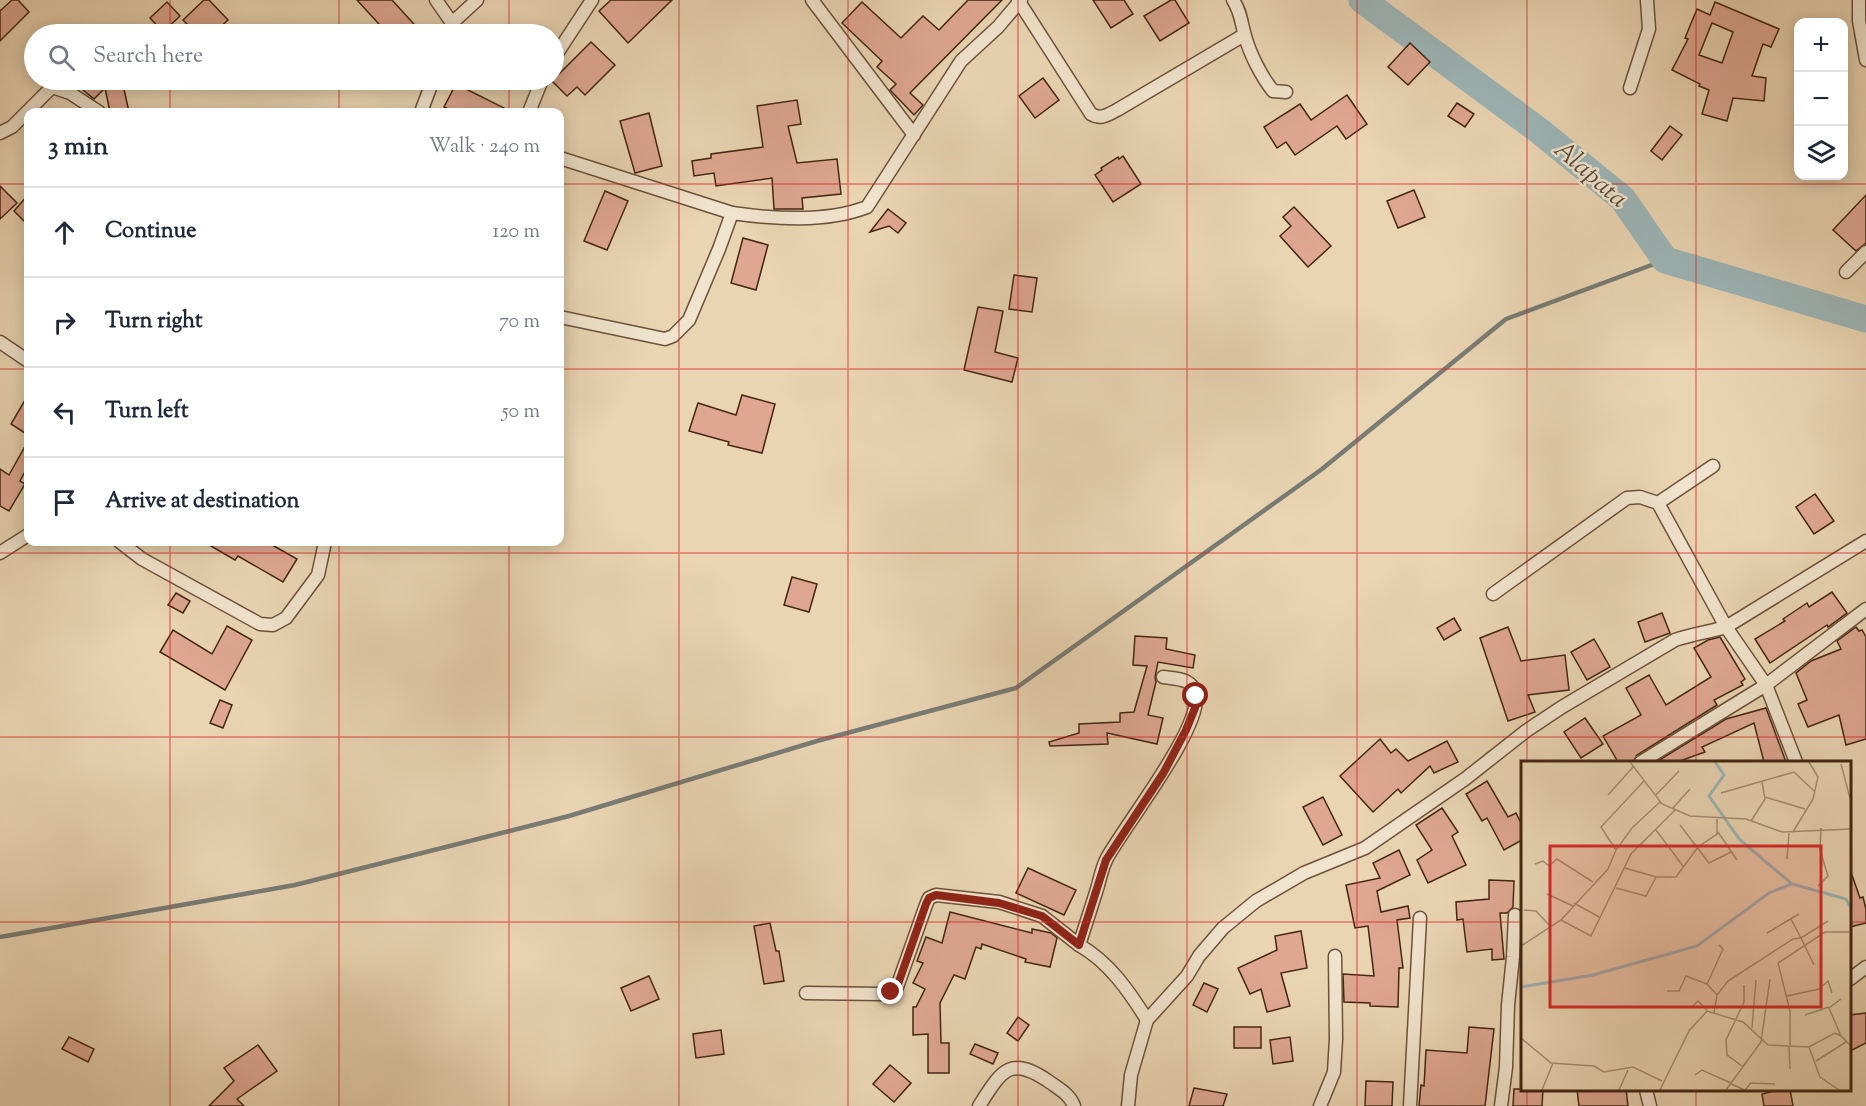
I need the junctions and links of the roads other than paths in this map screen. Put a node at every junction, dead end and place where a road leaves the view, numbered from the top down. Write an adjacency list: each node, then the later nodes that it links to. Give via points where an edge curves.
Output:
1 (436, 0): 9 (street)
2 (477, 0): 10 (street)
3 (592, 0): 12 (street)
4 (812, 0): 26 (street)
5 (1019, 0): 11 (street, via 1096,117 1103,118); 26 (street, via 998,27 962,61)
6 (1233, 0): 11 (street, via 1240,10)
7 (1647, 0): 14 (street, via 1649,29)
8 (1859, 0): 13 (street, via 1858,21)
9 (448, 24)
10 (455, 24)
11 (1244, 35): 19 (street, via 1265,81 1273,91)
12 (564, 43)
13 (1866, 60)
14 (1630, 88)
15 (49, 90): 20 (street)
16 (61, 90): 21 (street)
17 (431, 90): 22 (street)
18 (538, 90): 23 (street)
19 (1286, 92)
20 (31, 108)
21 (93, 108)
22 (426, 108)
23 (532, 108)
24 (24, 115): 25 (street)
25 (0, 133)
26 (914, 135): 28 (street, via 867,207 850,214 790,219)
27 (564, 159): 28 (street)
28 (732, 213): 31 (street, via 689,320 673,336 665,339)
29 (1866, 252): 30 (street)
30 (1846, 272)
31 (564, 318)
32 (0, 342): 33 (street)
33 (24, 358)
34 (1713, 466): 35 (street)
35 (1658, 503): 41 (street, via 1640,497 1627,498); 43 (street)
36 (24, 537): 40 (street)
37 (1866, 541): 43 (street)
38 (125, 546): 39 (street, via 260,624 273,625 286,618 318,575)
39 (325, 546)
40 (1, 551)
41 (1493, 594)
42 (1866, 609): 45 (street)
43 (1726, 627): 45 (street); 55 (street, via 1675,640 1526,731 1365,848 1304,873 1256,901 1223,928)
44 (1163, 677): 50 (street, via 1186,680 1192,685 1195,708 1164,772 1106,860)
45 (1766, 685): 46 (street); 47 (street)
46 (1643, 761)
47 (1796, 761)
48 (1515, 915): 62 (street)
49 (1420, 918): 61 (street)
50 (1079, 945): 54 (street, via 1042,916 999,903 936,895 926,904 897,987 891,992); 55 (street, via 1126,986)
51 (1335, 956): 60 (street, via 1334,1072)
52 (1866, 967): 53 (street)
53 (1851, 978)
54 (806, 993)
55 (1147, 1020): 59 (street, via 1130,1082)
56 (1646, 1091): 63 (street)
57 (979, 1106): 58 (street, via 998,1076 1021,1067 1056,1086 1071,1098)
58 (1074, 1106)
59 (1128, 1106)
60 (1320, 1106)
61 (1410, 1106)
62 (1501, 1106)
63 (1650, 1106)

